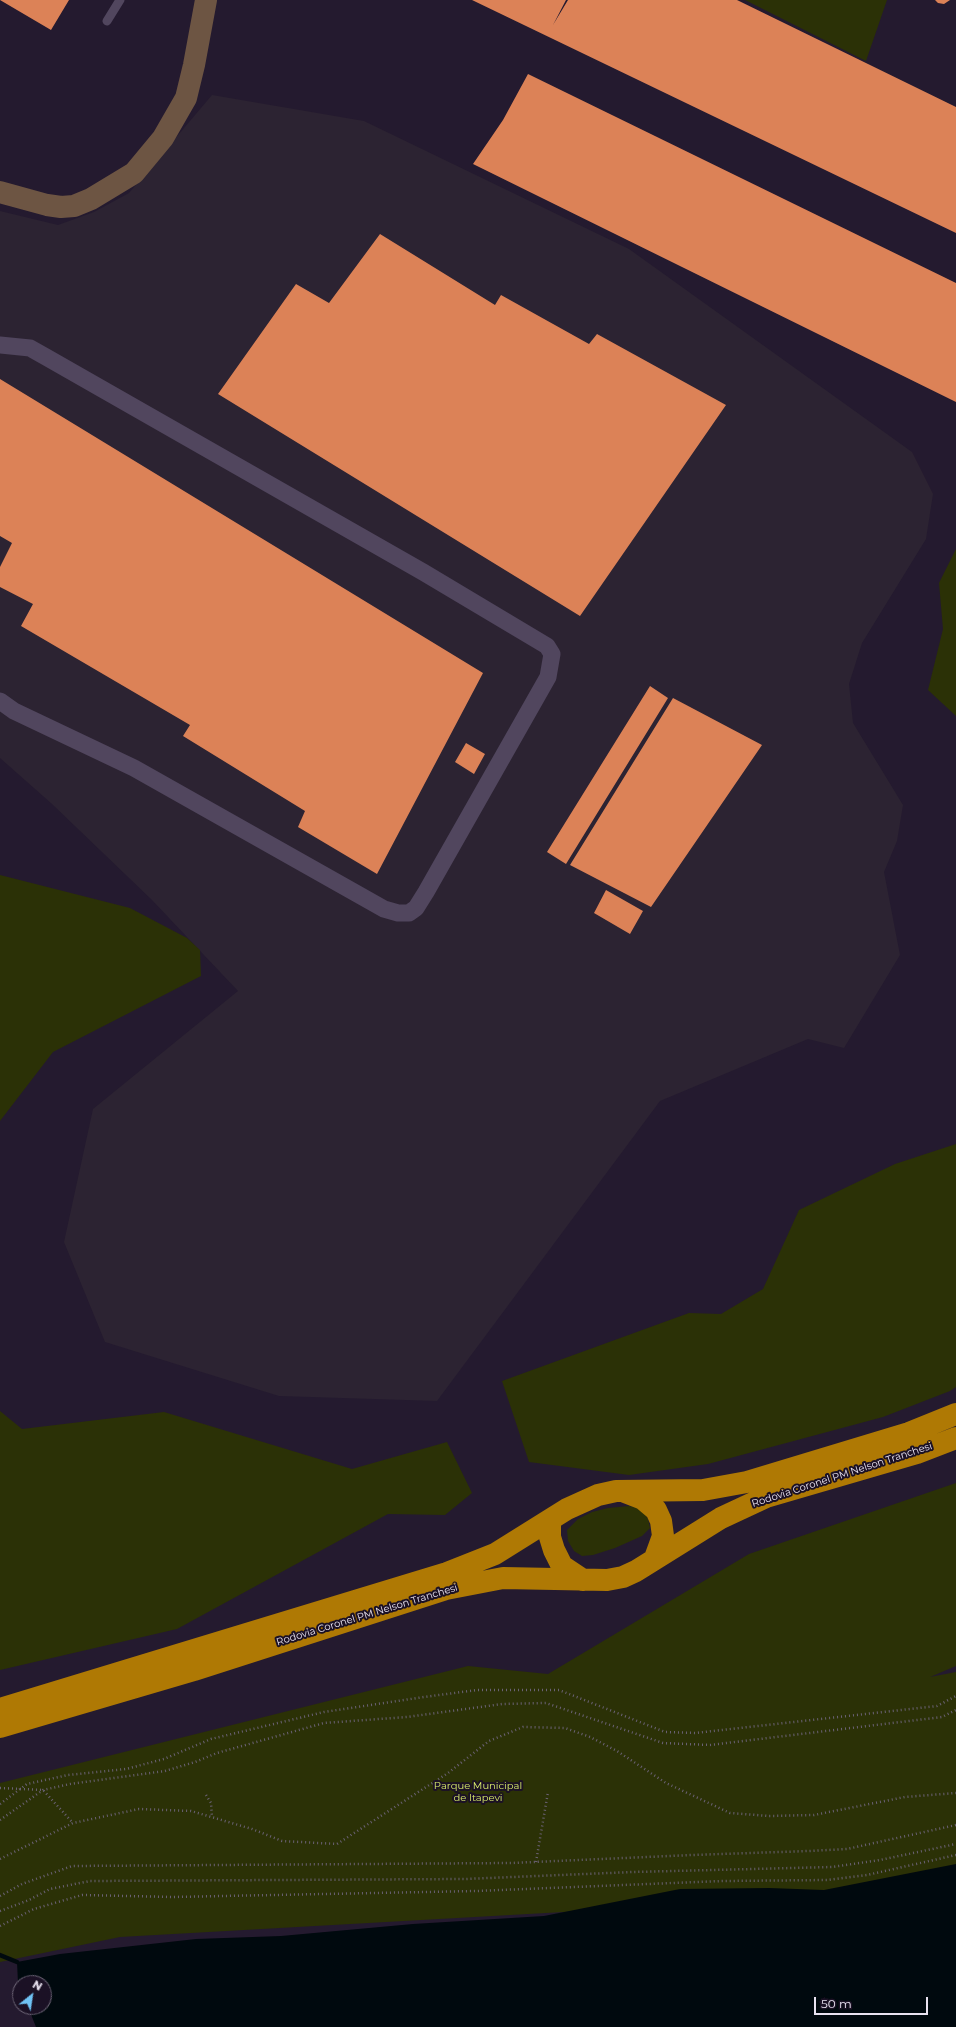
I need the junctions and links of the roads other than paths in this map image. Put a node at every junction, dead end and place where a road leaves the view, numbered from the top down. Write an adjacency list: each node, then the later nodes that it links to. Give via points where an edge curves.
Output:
1 (120, 0): 3 (lane)
2 (206, 0): 4 (street, via 186,98 163,138 134,173 91,199 74,206 47,205)
3 (107, 21)
4 (0, 192)
5 (0, 346): 6 (street, via 30,348 423,572 547,646 552,654 552,663 544,684 426,892 416,908 409,913 384,909 134,768 14,711)
6 (0, 701)
7 (956, 1414): 9 (highway, Rodovia Coronel PM Nelson Tranchesi, via 909,1433 747,1482 703,1490)
8 (956, 1438): 11 (highway, Rodovia Coronel PM Nelson Tranchesi, via 916,1453 766,1498 721,1518)
9 (622, 1491): 10 (highway, Rodovia Coronel PM Nelson Tranchesi, via 598,1495 583,1501); 11 (highway, via 643,1499 656,1510 663,1536)
10 (550, 1521): 12 (highway, via 550,1538 562,1566); 13 (highway, Rodovia Coronel PM Nelson Tranchesi, via 495,1554 447,1573)
11 (655, 1558): 12 (highway, Rodovia Coronel PM Nelson Tranchesi, via 636,1571 623,1576 607,1580)
12 (583, 1580): 14 (highway, Rodovia Coronel PM Nelson Tranchesi, via 503,1578 446,1589 194,1670)
13 (0, 1709)
14 (0, 1727)

